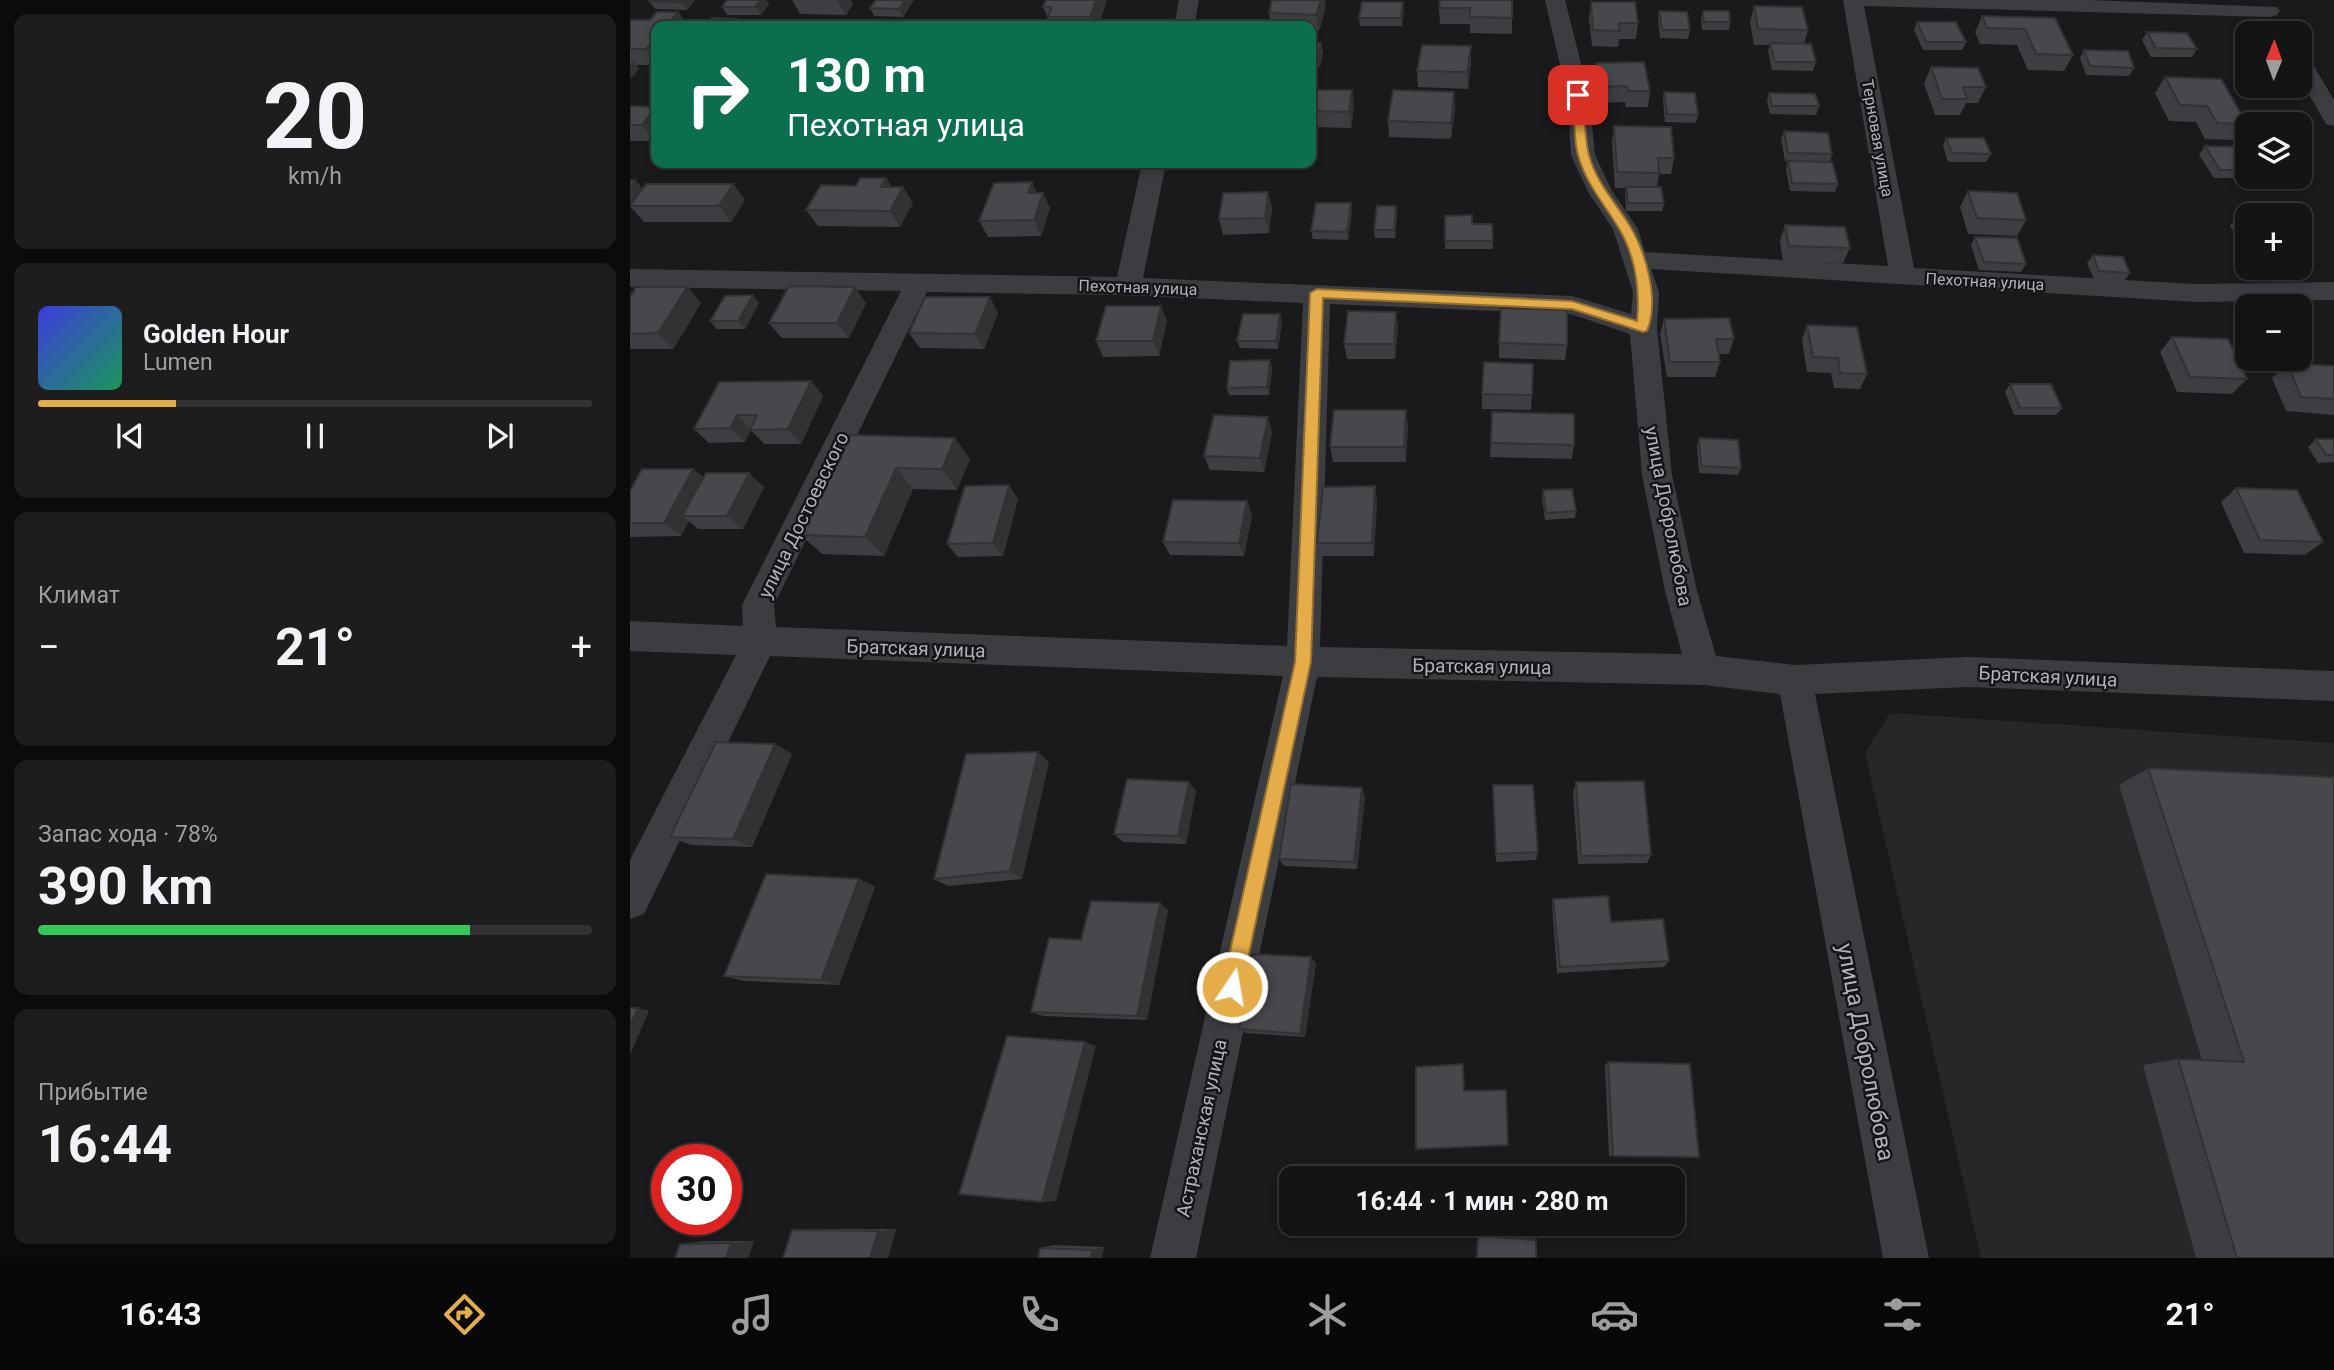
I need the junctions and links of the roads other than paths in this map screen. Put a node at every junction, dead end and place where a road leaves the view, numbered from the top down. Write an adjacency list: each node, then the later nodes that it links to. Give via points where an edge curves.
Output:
1 (1189, 0): 6 (street)
2 (1555, 0): 10 (street, улица Добролюбова, via 1578,95 1584,155)
3 (1853, 0): 11 (street, Терновая улица)
4 (1858, 0): 5 (street)
5 (2267, 6)
6 (1185, 21)
7 (2312, 81): 8 (street)
8 (2334, 119)
9 (1153, 168): 14 (street)
10 (1637, 260): 11 (street, Пехотная улица); 17 (street, улица Добролюбова, via 1646,292)
11 (1903, 277): 15 (street, Пехотная улица, via 2195,293)
12 (630, 278): 13 (street, Пехотная улица)
13 (918, 284): 14 (street, Пехотная улица); 19 (street, улица Достоевского, via 758,605)
14 (1128, 287): 16 (street, Пехотная улица)
15 (2334, 291)
16 (1317, 293): 17 (street, Пехотная улица, via 1572,305); 20 (street, Астраханская улица)
17 (1643, 328): 21 (street, улица Добролюбова, via 1657,475)
18 (630, 636): 19 (street, Братская улица)
19 (760, 642): 20 (street, Братская улица); 24 (street, улица Достоевского)
20 (1303, 662): 21 (street, Братская улица); 25 (street, Астраханская улица)
21 (1703, 670): 22 (street, Братская улица)
22 (1795, 680): 23 (street, Братская улица, via 1966,672); 26 (street, улица Добролюбова)
23 (2334, 686)
24 (630, 900)
25 (1173, 1258)
26 (1906, 1258)

